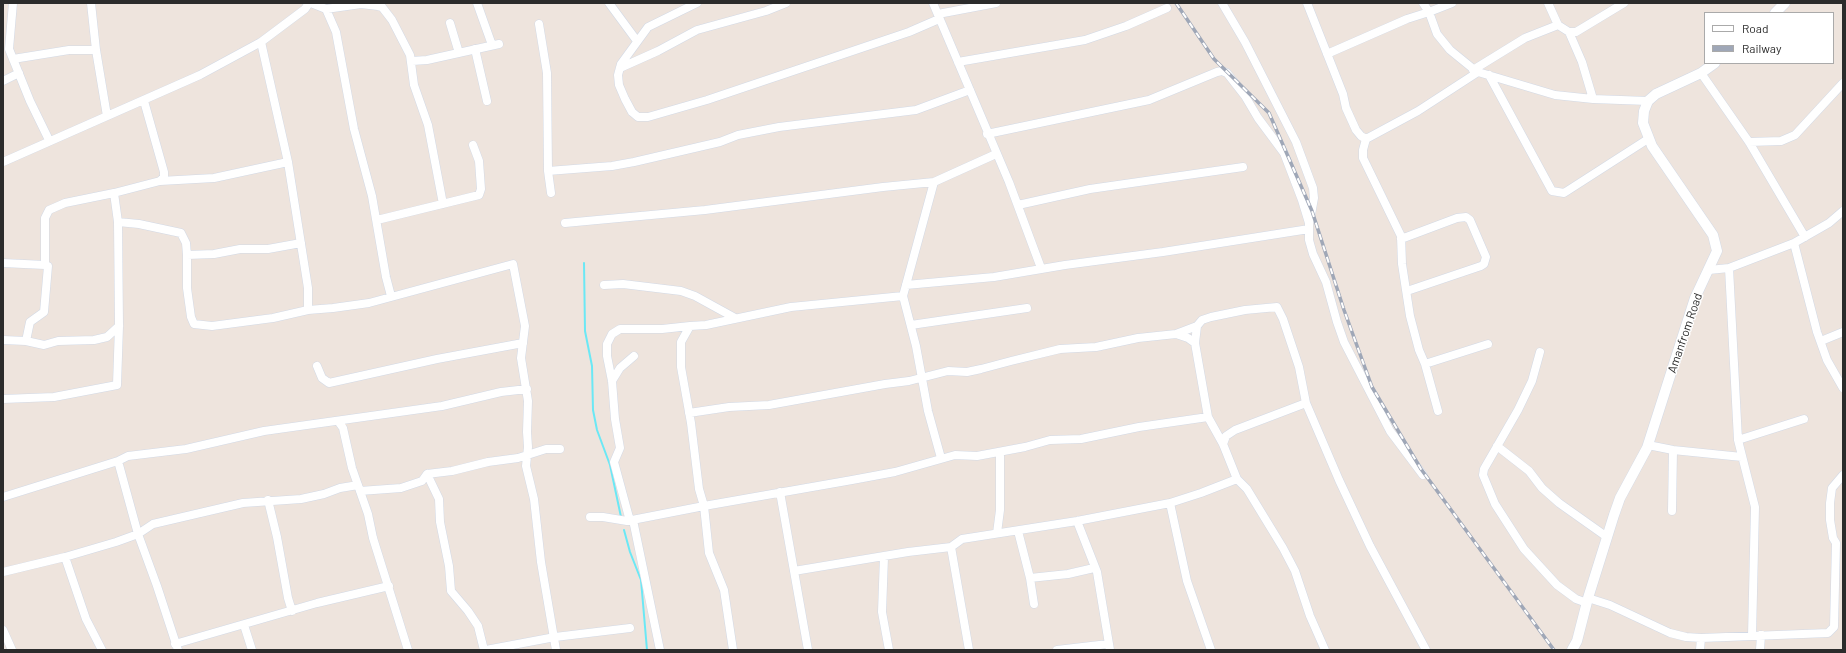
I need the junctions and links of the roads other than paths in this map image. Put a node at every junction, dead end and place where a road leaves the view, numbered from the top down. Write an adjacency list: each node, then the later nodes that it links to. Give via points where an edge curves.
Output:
1 (13, 3): 27 (street)
2 (310, 3): 19 (street); 29 (street)
3 (477, 3): 30 (street, via 495,45)
4 (609, 3): 28 (street)
5 (697, 3): 28 (street, via 648,27)
6 (786, 3): 38 (street, via 697,30)
7 (933, 3): 22 (street)
8 (996, 3): 22 (street)
9 (1222, 3): 72 (street, via 1296,142 1313,188 1314,198)
10 (1307, 3): 33 (street)
11 (1424, 3): 20 (street)
12 (1452, 3): 20 (street)
13 (1548, 3): 25 (street)
14 (1624, 3): 26 (street, via 1584,28)
15 (1785, 3): 21 (street)
16 (92, 4): 31 (street)
17 (385, 5): 19 (street, via 362,4); 35 (street)
18 (1167, 8): 36 (street, via 1085,40)
19 (326, 9): 69 (street, via 336,32 354,129)
20 (1429, 12): 33 (street, via 1407,18); 39 (street, via 1437,34 1450,50)
21 (1776, 12)
22 (939, 17): 36 (street); 38 (street, via 909,32 714,98 648,117 638,117 632,112 619,85)
23 (450, 23): 32 (street)
24 (539, 24): 61 (street, via 547,73)
25 (1558, 25): 26 (street); 39 (street, via 1525,38)
26 (1569, 32): 46 (street)
27 (7, 33): 34 (street)
28 (637, 41): 38 (street)
29 (261, 42): 47 (street); 59 (street)
30 (475, 49): 32 (street); 48 (street)
31 (96, 50): 34 (street, via 69,50); 50 (street)
32 (459, 53): 35 (street)
33 (1327, 54): 52 (street, via 1350,115 1361,136)
34 (13, 59): 40 (street)
35 (412, 61): 66 (street, via 414,85 428,126)
36 (958, 62): 45 (street)
37 (1714, 64): 41 (street)
38 (620, 68)
39 (1475, 71): 42 (street); 52 (street, via 1418,111)
40 (19, 73): 43 (street); 54 (street)
41 (1701, 73): 49 (street, via 1662,90); 55 (street)
42 (1489, 75): 46 (street, via 1555,95); 53 (street, via 1552,191 1564,193)
43 (3, 82)
44 (1843, 83): 55 (street, via 1795,135 1781,141)
45 (970, 90): 51 (street); 61 (street, via 916,110 779,127 634,162)
46 (1594, 99): 49 (street)
47 (144, 101): 50 (street); 62 (street, via 164,172 164,177)
48 (487, 101)
49 (1648, 101): 53 (street, Amanfrom Road, via 1642,116)
50 (107, 116): 54 (street)
51 (987, 134): 57 (street); 72 (street, via 1149,100 1222,71 1227,73 1245,96 1284,153)
52 (1366, 138): 74 (street, via 1362,150 1363,158)
53 (1648, 139): 82 (street, Amanfrom Road, via 1714,235 1717,251)
54 (49, 140): 58 (street)
55 (1749, 142): 73 (street)
56 (473, 144): 66 (street, via 479,161 479,195)
57 (996, 154): 63 (street); 67 (street)
58 (3, 162)
59 (288, 162): 62 (street, via 214,178); 75 (street)
60 (1243, 167): 67 (street, via 1090,189)
61 (548, 171): 64 (street)
62 (160, 181): 65 (street)
63 (934, 182): 71 (street, via 705,210); 84 (street)
64 (551, 193)
65 (114, 194): 70 (street); 79 (street, via 65,203 49,210 45,218)
66 (443, 204): 69 (street)
67 (1018, 205): 80 (street)
68 (1843, 211): 73 (street)
69 (377, 220): 86 (street)
70 (118, 222): 77 (street, via 181,233 186,243); 92 (street)
71 (565, 223)
72 (1309, 226): 80 (street, via 1171,251); 130 (street, via 1308,240 1320,265 1344,342 1390,432)
73 (1805, 237): 76 (street)
74 (1401, 239): 85 (street); 85 (street, via 1466,216 1486,257 1481,266)
75 (301, 242): 77 (street, via 268,249 240,249 214,254); 89 (street, via 308,288)
76 (1794, 243): 81 (street); 99 (street)
77 (187, 255): 89 (street, via 188,296 194,324 212,326 273,318)
78 (3, 263): 79 (street)
79 (45, 265): 98 (street, via 48,266 48,276 44,312 30,322)
80 (1041, 268): 84 (street, via 966,281)
81 (1728, 268): 82 (street); 119 (street)
82 (1709, 270): 120 (street, Amanfrom Road, via 1695,298)
83 (604, 285): 90 (street, via 623,284 681,291)
84 (906, 285): 87 (street)
85 (1407, 291): 105 (street, via 1419,350)
86 (391, 296): 89 (street, via 362,304); 100 (street, via 513,264 525,326)
87 (903, 296): 90 (street, via 814,304); 91 (street)
88 (1027, 308): 91 (street)
89 (308, 310)
90 (735, 318): 93 (street)
91 (911, 325): 107 (street)
92 (119, 326): 98 (street, via 108,336 94,340 58,341 44,345); 111 (street, via 117,385 54,397)
93 (690, 326): 108 (street, via 662,329 627,328 612,334 607,356); 114 (street, via 681,342 680,355)
94 (1197, 326): 96 (street); 101 (street); 112 (street, via 1202,320 1211,317 1277,307 1299,367)
95 (1843, 332): 99 (street)
96 (1176, 334): 101 (street); 107 (street, via 1060,350 967,372 948,371)
97 (3, 340): 98 (street)
98 (26, 341)
99 (1821, 341): 109 (street, via 1827,360)
100 (523, 343): 106 (street, via 329,383 322,378); 110 (street, via 521,358)
101 (1195, 343): 115 (street)
102 (1488, 344): 105 (street)
103 (1540, 352): 121 (street, via 1532,381)
104 (634, 356): 108 (street, via 620,368)
105 (1425, 364): 113 (street)
106 (317, 366)
107 (923, 378): 114 (street, via 769,405); 127 (street, via 928,411)
108 (612, 381): 141 (street, via 620,448 614,462)
109 (1843, 388)
110 (527, 389): 117 (street, via 501,392 442,406); 125 (street)
111 (3, 398)
112 (1306, 403): 118 (street, via 1253,422); 181 (street, via 1370,546)
113 (1438, 411)
114 (689, 413): 138 (street, via 695,467)
115 (1208, 417): 118 (street); 124 (street, via 1081,439 1050,440)
116 (1804, 419): 119 (street)
117 (338, 421): 128 (street, via 264,431 186,449 128,456); 133 (street, via 343,428)
118 (1222, 439): 132 (street)
119 (1738, 440): 126 (street)
120 (1648, 445): 123 (street); 146 (street, Amanfrom Road, via 1620,498)
121 (1497, 446): 146 (street, via 1529,471 1548,493); 155 (street, via 1483,475 1495,504 1528,554 1557,585 1576,599)
122 (560, 449): 125 (street, via 546,449)
123 (1673, 450): 126 (street); 139 (street)
124 (1000, 452): 127 (street); 144 (street, via 1000,510)
125 (528, 456): 129 (street); 162 (street, via 526,466 534,499 540,562)
126 (1742, 457): 161 (street, via 1755,507)
127 (941, 458): 134 (street, via 887,473)
128 (118, 461): 135 (street); 145 (street)
129 (427, 474): 133 (street, via 422,481 401,488); 171 (street, via 439,499 451,591 478,626)
130 (1423, 475)
131 (1843, 475): 161 (street, via 1832,488 1830,504 1830,520 1836,543 1834,627 1828,633)
132 (1237, 479): 137 (street); 180 (street, via 1247,489 1284,548)
133 (359, 488): 136 (street, via 340,488 301,498); 154 (street)
134 (780, 492): 138 (street); 151 (street)
135 (3, 497)
136 (268, 500): 145 (street, via 243,503 153,524); 157 (street)
137 (1170, 503): 142 (street); 179 (street, via 1187,581)
138 (704, 506): 141 (street); 174 (street, via 709,553 724,590)
139 (1672, 511)
140 (590, 518): 141 (street)
141 (631, 520): 173 (street)
142 (1077, 521): 143 (street); 150 (street)
143 (1018, 531): 144 (street); 153 (street)
144 (997, 533): 147 (street, via 962,540)
145 (138, 534): 148 (street); 165 (street)
146 (1607, 537): 155 (street, Amanfrom Road)
147 (951, 547): 149 (street); 177 (street)
148 (65, 557): 152 (street); 168 (street, via 86,620)
149 (884, 557): 151 (street); 176 (street, via 882,612)
150 (1094, 568): 153 (street); 166 (street)
151 (794, 571): 175 (street)
152 (3, 572)
153 (1030, 578): 156 (street)
154 (389, 586): 157 (street); 170 (street)
155 (1587, 600): 163 (street, via 1610,605 1670,633); 167 (street, Amanfrom Road)
156 (1034, 604)
157 (292, 611): 158 (street)
158 (244, 625): 165 (street); 169 (street)
159 (630, 628): 162 (street)
160 (3, 630): 164 (street)
161 (1756, 636): 163 (street); 183 (street)
162 (555, 637): 171 (street); 172 (street)
163 (1701, 638): 182 (street)
164 (9, 647)
165 (176, 647)
166 (1109, 647): 178 (street)
167 (1576, 648)
168 (102, 650)
169 (252, 650)
170 (408, 650)
171 (485, 650)
172 (556, 650)
173 (660, 650)
174 (733, 650)
175 (808, 650)
176 (889, 650)
177 (969, 650)
178 (1057, 650)
179 (1211, 650)
180 (1324, 650)
181 (1426, 650)
182 (1700, 650)
183 (1760, 650)

